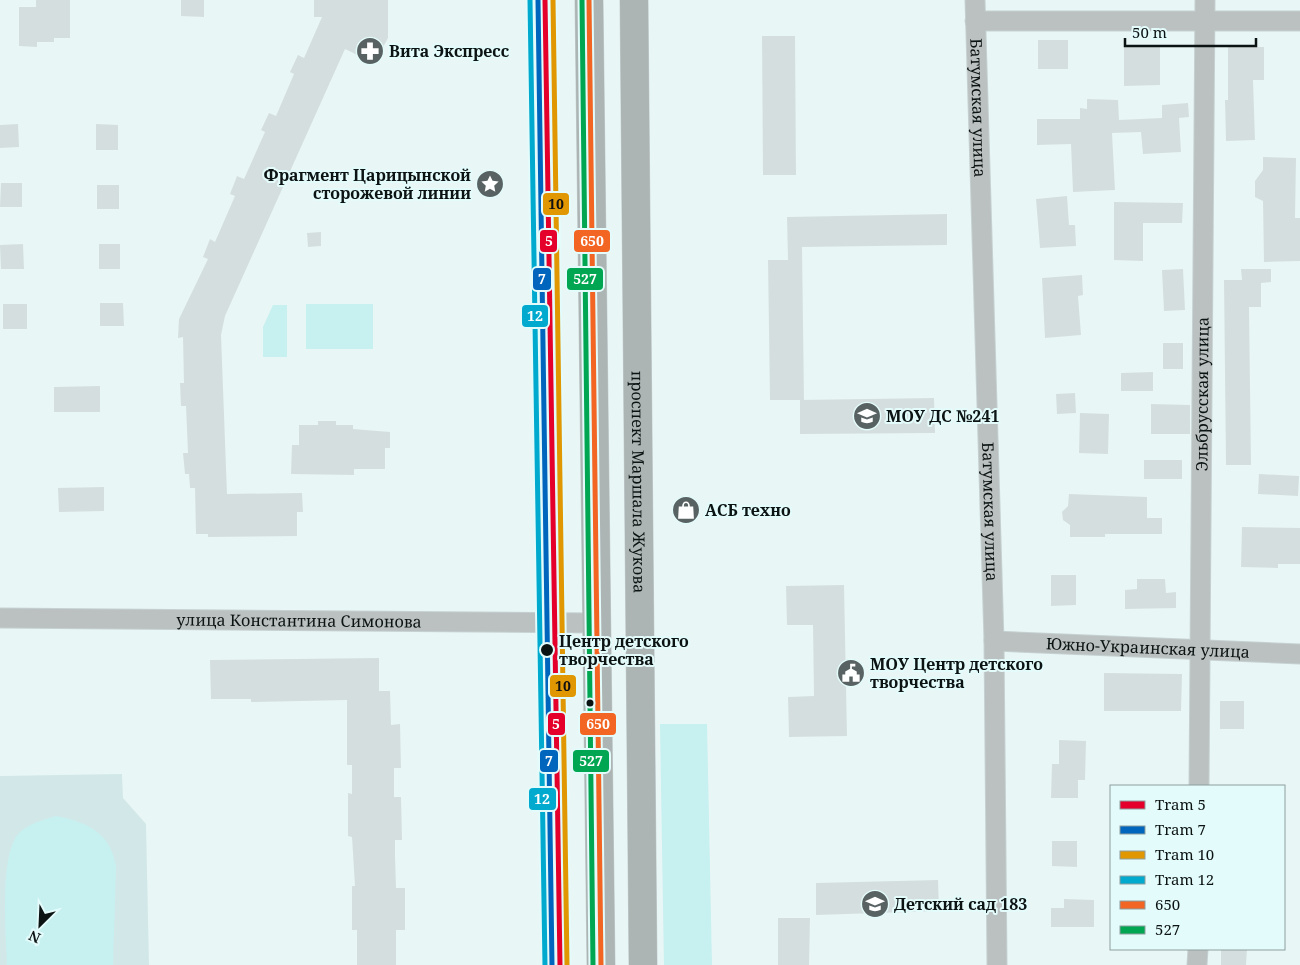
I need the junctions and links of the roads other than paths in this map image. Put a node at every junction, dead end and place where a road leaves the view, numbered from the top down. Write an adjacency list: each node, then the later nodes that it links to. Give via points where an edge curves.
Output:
1 (590, 0): 9 (highway)
2 (634, 0): 16 (highway, проспект Маршала Жукова)
3 (975, 0): 5 (street, Батумская улица)
4 (1205, 0): 6 (street, Эльбрусская улица)
5 (975, 21): 6 (street); 10 (street, Батумская улица)
6 (1205, 21): 7 (street); 11 (street, Эльбрусская улица)
7 (1300, 21)
8 (0, 618): 9 (street, улица Константина Симонова)
9 (596, 623): 15 (highway)
10 (994, 641): 11 (street, Южно-Украинская улица); 17 (street, Батумская улица)
11 (1200, 650): 12 (street, Южно-Украинская улица); 13 (street, Эльбрусская улица)
12 (1300, 654)
13 (1199, 785)
14 (1198, 950): 18 (street)
15 (601, 965)
16 (643, 965)
17 (997, 965)
18 (1198, 965)

